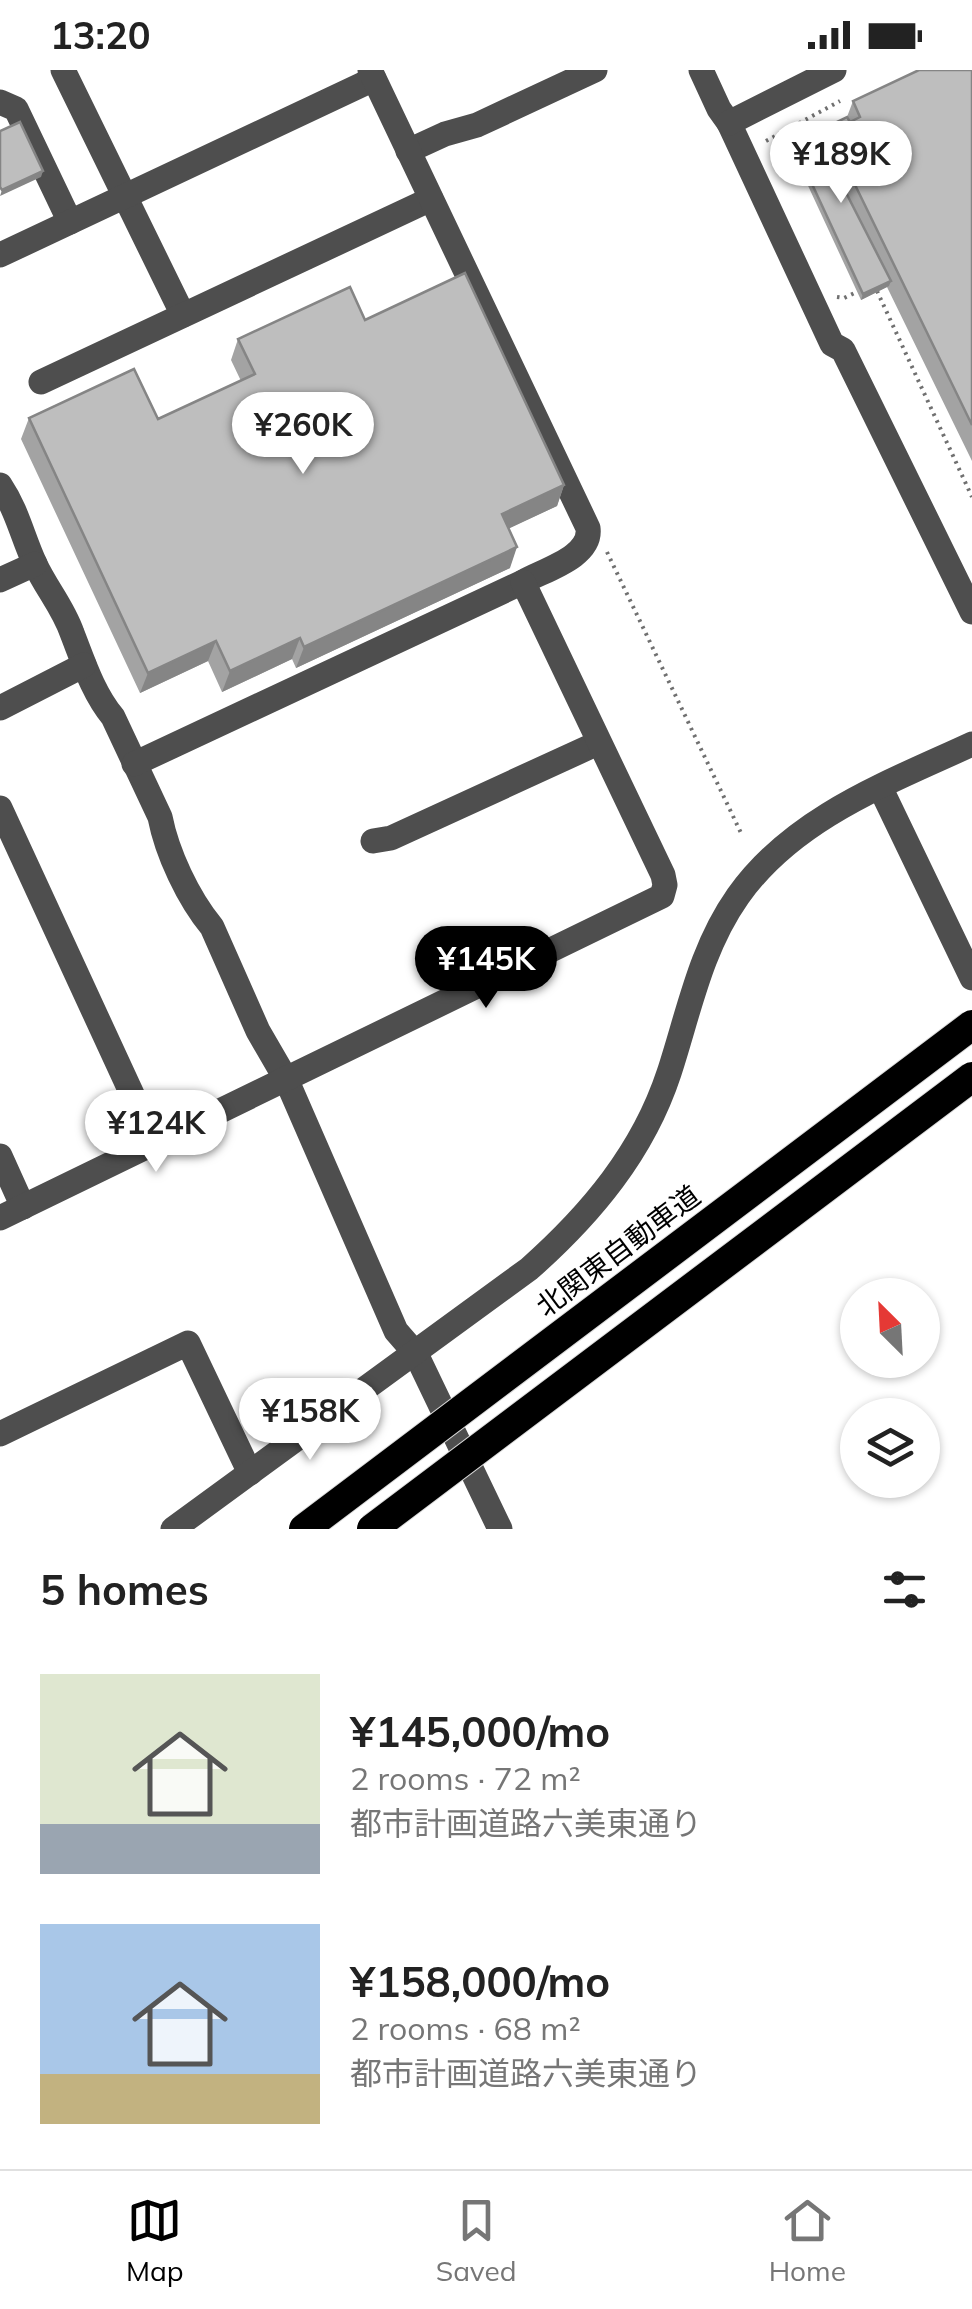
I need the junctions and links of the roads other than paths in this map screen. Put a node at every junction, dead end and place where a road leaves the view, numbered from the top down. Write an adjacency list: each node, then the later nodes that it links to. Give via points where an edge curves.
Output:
1 (63, 70): 9 (street)
2 (596, 70): 8 (street)
3 (701, 70): 7 (street)
4 (834, 70): 7 (street)
5 (372, 74): 8 (street); 9 (street)
6 (0, 102): 11 (street, via 16,109)
7 (730, 122): 19 (street, via 832,344 843,350)
8 (408, 151): 10 (street)
9 (126, 196): 11 (street); 13 (street)
10 (431, 198): 13 (street); 18 (street, via 588,528 583,550)
11 (70, 222): 12 (street)
12 (0, 255)
13 (183, 314): 14 (street)
14 (42, 382)
15 (0, 486): 16 (street)
16 (35, 564): 17 (street); 20 (street)
17 (0, 580)
18 (522, 582): 22 (street); 24 (street)
19 (972, 612)
20 (84, 664): 21 (street); 24 (street)
21 (0, 708)
22 (598, 743): 27 (street); 31 (street, via 664,875 662,896)
23 (972, 744): 25 (street)
24 (134, 764): 31 (street, via 200,913)
25 (880, 788): 28 (street); 35 (street, via 819,819 738,895 700,968 653,1113 598,1201 530,1269)
26 (0, 808): 32 (street)
27 (373, 841)
28 (972, 978)
29 (972, 1025): 39 (highway, 北関東自動車道, bridge)
30 (972, 1077): 40 (highway, bridge)
31 (288, 1081): 32 (street); 35 (street, via 396,1330)
32 (156, 1144): 34 (street)
33 (0, 1156): 34 (street)
34 (12, 1212)
35 (416, 1354): 37 (street); 41 (street)
36 (0, 1434): 37 (street, via 188,1343)
37 (250, 1472): 38 (street)
38 (173, 1529)
39 (304, 1529)
40 (372, 1529)
41 (500, 1529)

